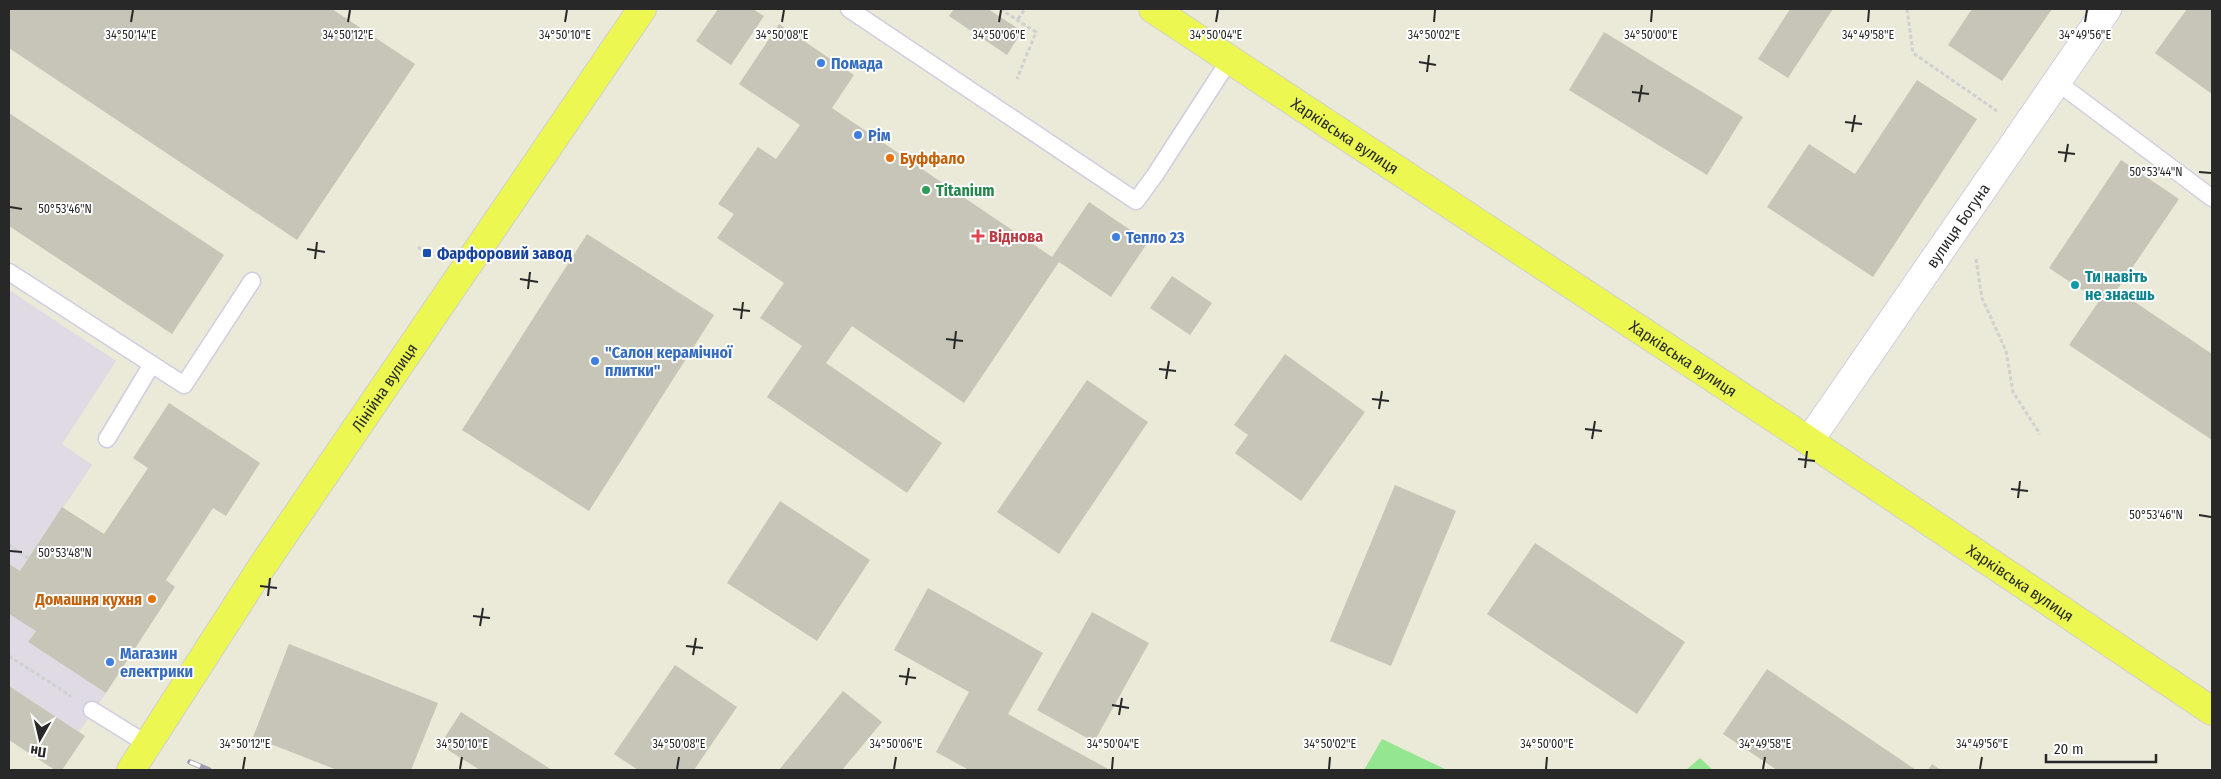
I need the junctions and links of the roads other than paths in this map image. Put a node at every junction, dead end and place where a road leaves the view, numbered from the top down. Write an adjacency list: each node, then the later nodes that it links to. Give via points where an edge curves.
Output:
1 (642, 9): 15 (main road, Лінійна вулиця, via 263,565)
2 (848, 9): 5 (lane, via 1136,201)
3 (1153, 9): 5 (main road, Харківська вулиця)
4 (2107, 9): 6 (main road, вулиця Богуна)
5 (1230, 59): 12 (main road, Харківська вулиця)
6 (2057, 82): 7 (lane); 12 (main road, вулиця Богуна)
7 (2212, 198)
8 (9, 272): 10 (lane)
9 (252, 281): 10 (lane, via 184,385)
10 (152, 364): 11 (lane)
11 (107, 439)
12 (1809, 441): 14 (main road, Харківська вулиця)
13 (92, 710): 15 (lane)
14 (2212, 711)
15 (147, 744): 16 (main road, Лінійна вулиця)
16 (131, 770)

